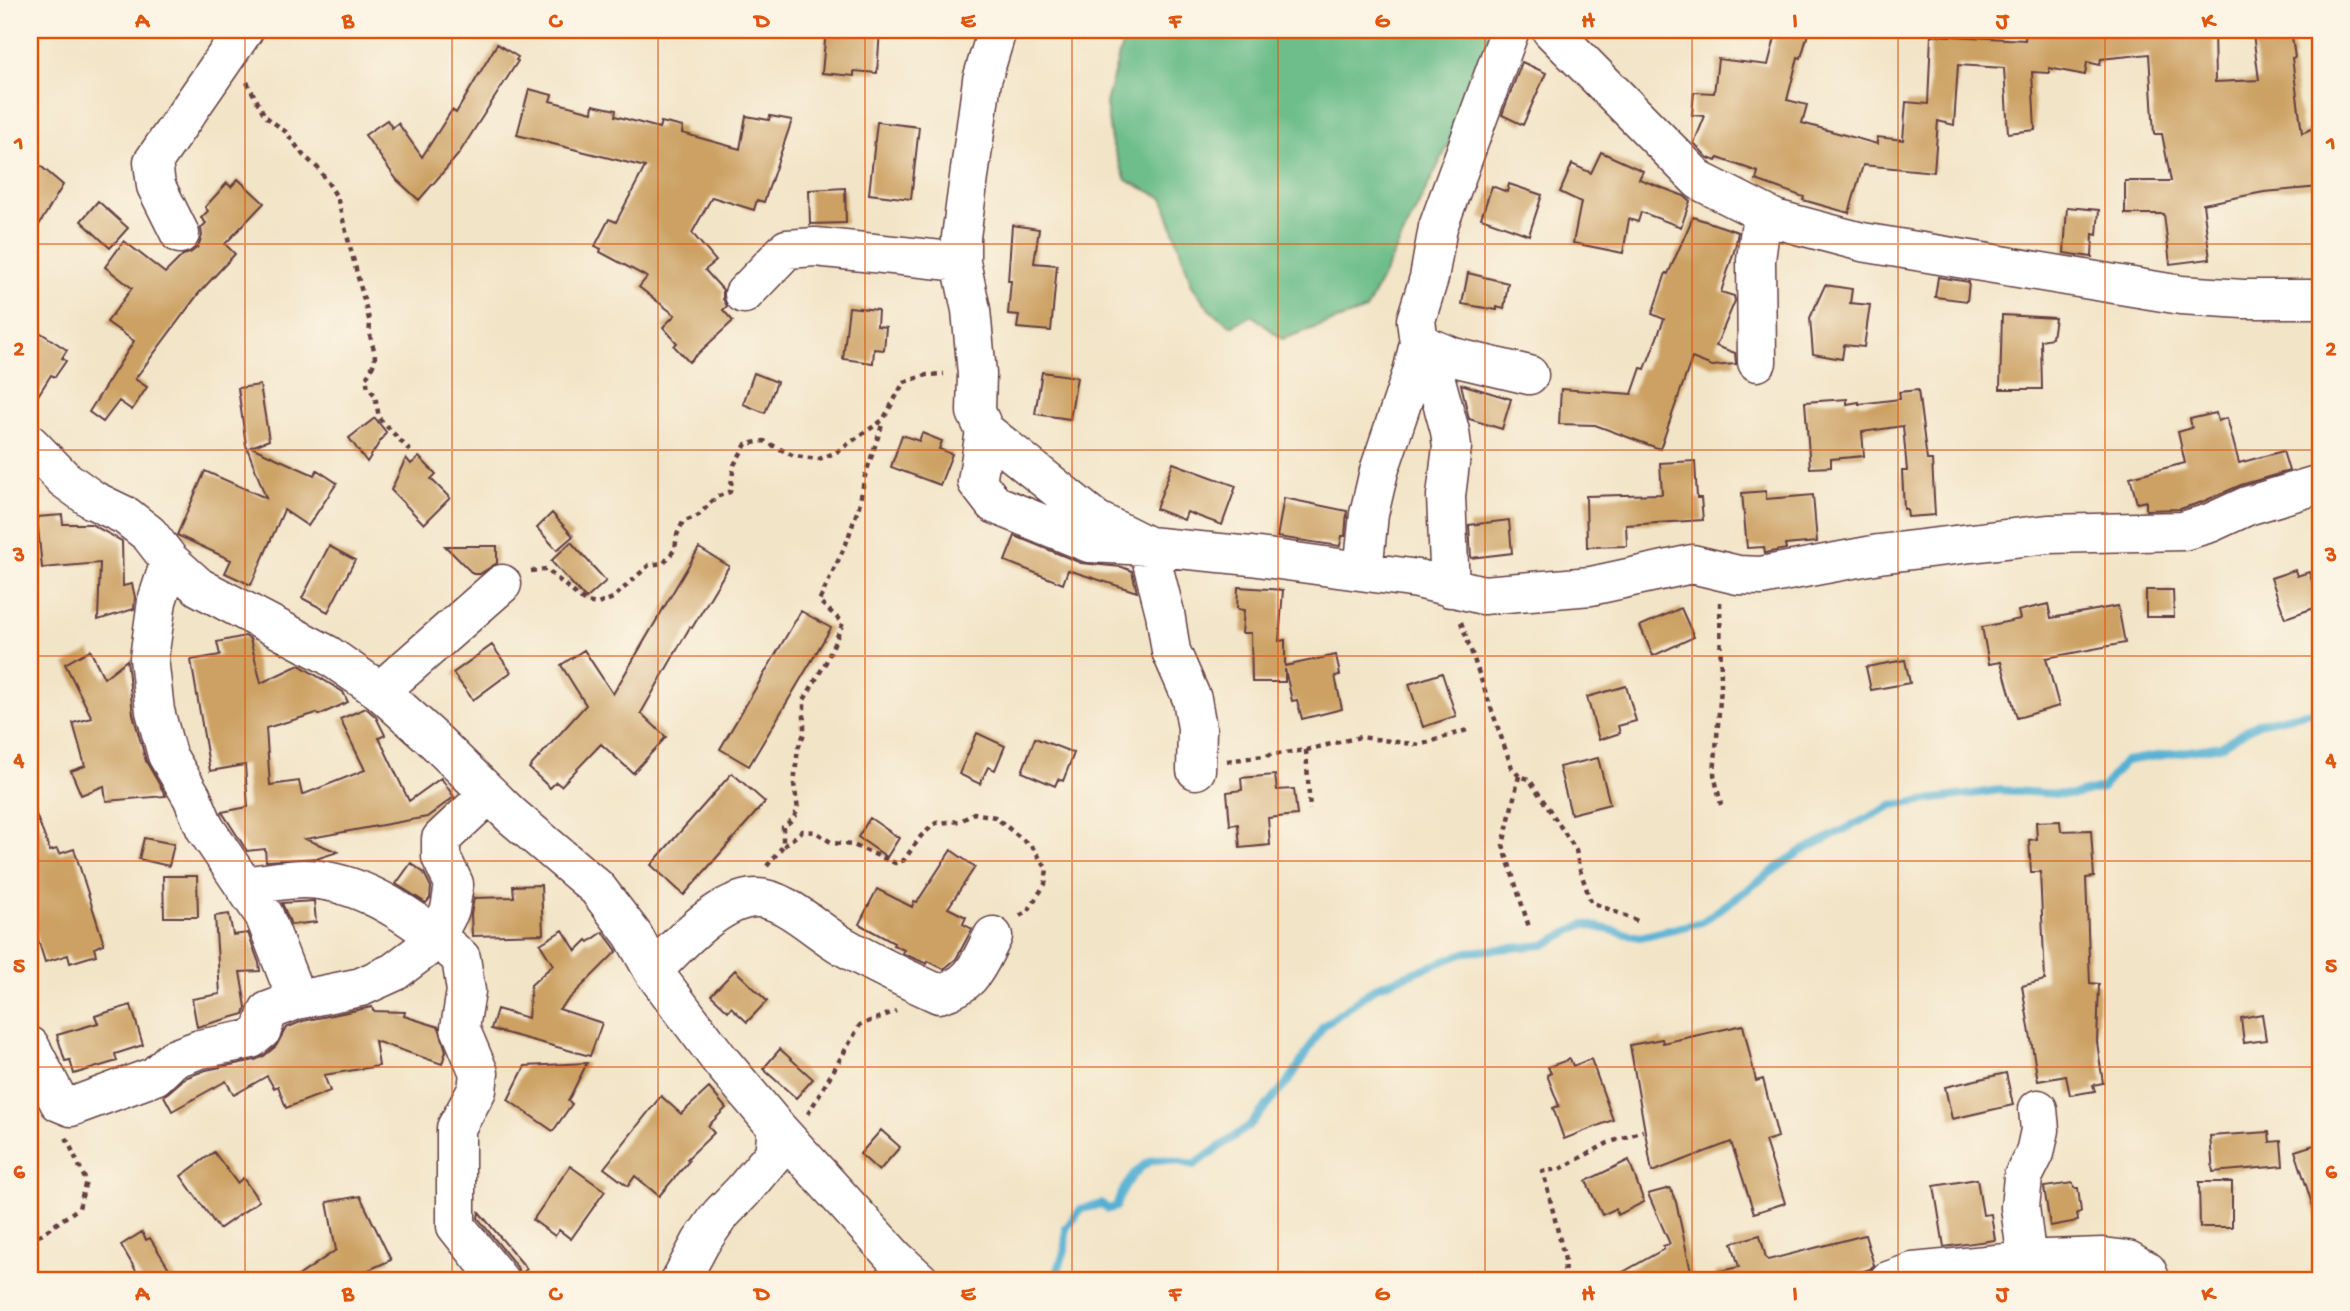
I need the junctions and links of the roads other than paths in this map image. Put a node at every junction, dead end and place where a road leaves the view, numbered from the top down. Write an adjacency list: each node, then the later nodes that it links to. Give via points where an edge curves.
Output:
1 (997, 30): 7 (street, via 975,122)
2 (1510, 30): 10 (street, via 1438,227 1416,320)
3 (1551, 30): 5 (street, via 1700,181)
4 (240, 35): 6 (street, via 153,162 156,186)
5 (1775, 219): 9 (street, via 1862,242 2181,295); 11 (street, via 1760,229 1756,260)
6 (180, 234)
7 (961, 262): 8 (street, via 815,247 786,249); 13 (street, via 971,310 976,412)
8 (744, 294)
9 (2320, 299)
10 (1419, 342): 12 (street, via 1453,357); 18 (street, via 1379,471); 20 (street, via 1434,373 1450,432 1446,495)
11 (1757, 362)
12 (1529, 375)
13 (985, 431): 16 (street, via 1096,520); 16 (street, via 977,482 994,505 1089,543)
14 (30, 444): 17 (street, via 64,479 149,534)
15 (2320, 484): 20 (street, via 2183,531 2048,534 1880,554 1761,576 1692,564 1591,586 1532,592 1483,595)
16 (1148, 546): 18 (street); 22 (street, via 1171,651 1192,699)
17 (170, 561): 21 (street, via 200,587 328,655); 24 (street, via 157,601 149,658 155,711 167,755 205,828)
18 (1363, 571): 20 (street)
19 (502, 584): 21 (street)
20 (1450, 588)
21 (380, 691): 23 (street)
22 (1196, 770)
23 (489, 794): 26 (street, via 441,839 441,858 454,884 450,910); 27 (street, via 597,888 633,935)
24 (245, 886): 26 (street, via 290,879 326,880 370,894); 28 (street, via 264,915)
25 (993, 936): 27 (street, via 970,978 939,994 882,968 776,902 756,898 710,918)
26 (436, 937): 28 (street, via 394,972 361,987); 33 (street, via 461,958 466,990 460,1028 479,1073 477,1090 456,1128 456,1226)
27 (653, 971): 31 (street, via 720,1060)
28 (296, 1000): 29 (street, via 268,1011 262,1030 251,1039 173,1059 155,1076 71,1107 59,1102)
29 (30, 1046)
30 (2038, 1109): 32 (street, via 2040,1130 2023,1177 2020,1207)
31 (792, 1121): 34 (street, via 774,1154 720,1215); 35 (street, via 895,1258)
32 (2027, 1261): 36 (street, via 1913,1272); 37 (street, via 2128,1259 2147,1271)
33 (499, 1281)
34 (680, 1281)
35 (920, 1281)
36 (1888, 1281)
37 (2151, 1281)

